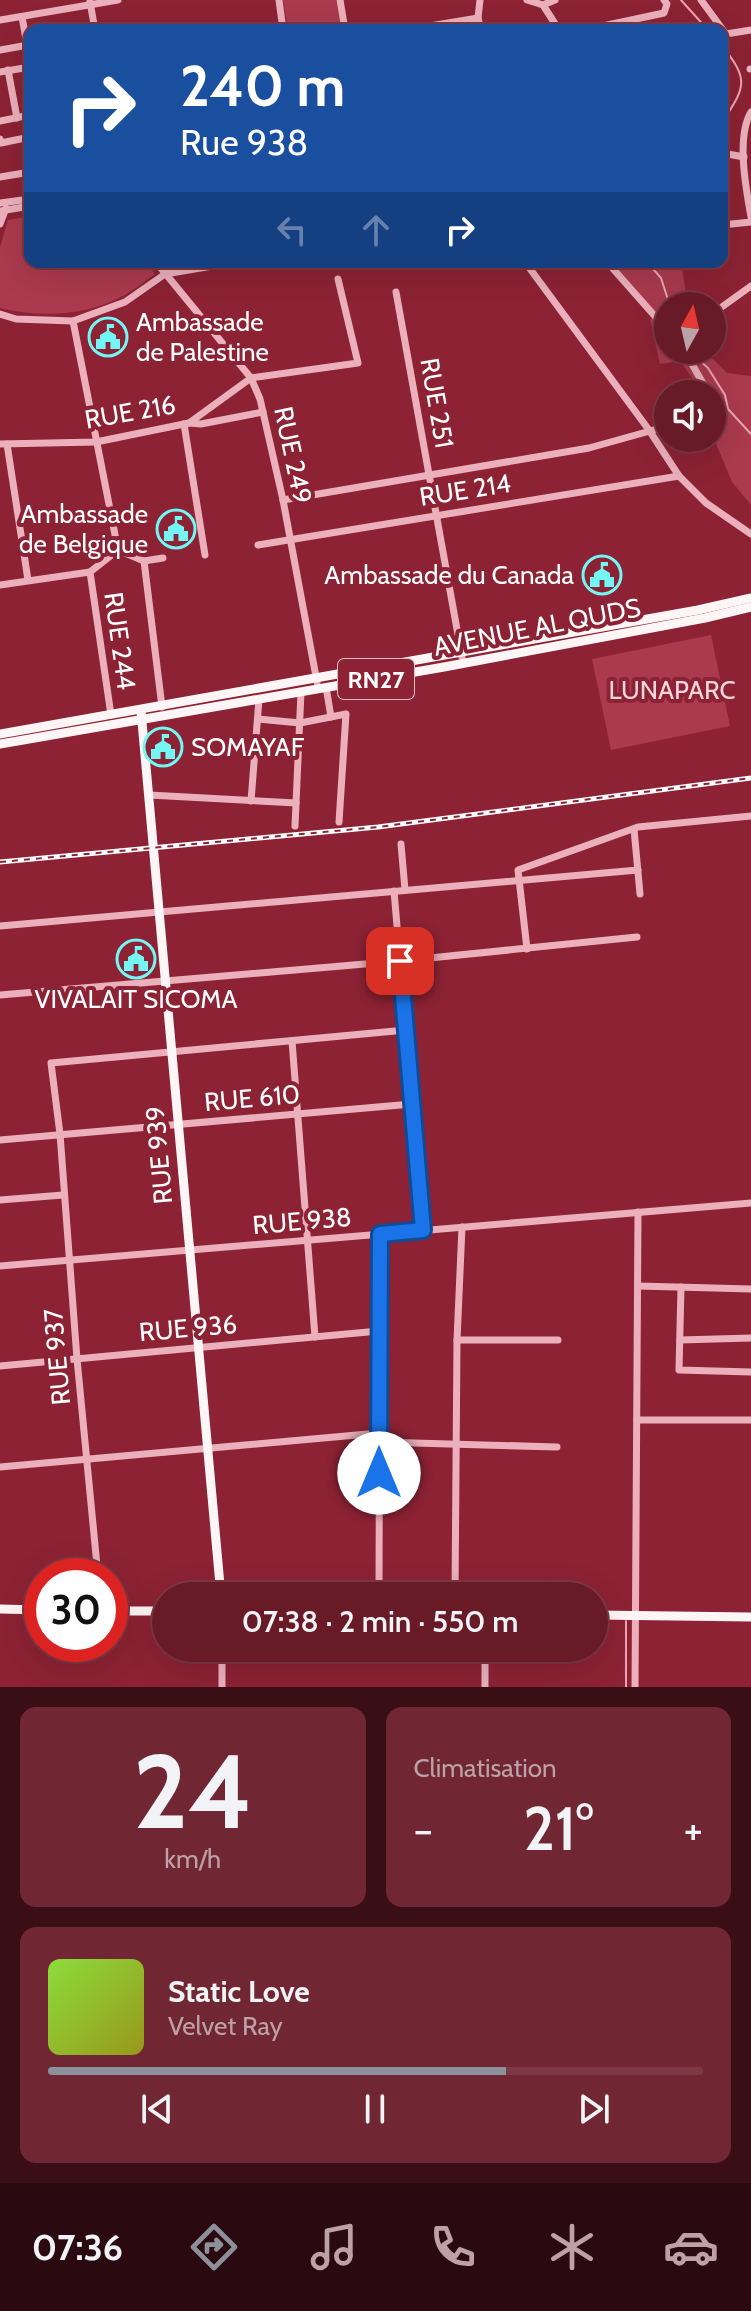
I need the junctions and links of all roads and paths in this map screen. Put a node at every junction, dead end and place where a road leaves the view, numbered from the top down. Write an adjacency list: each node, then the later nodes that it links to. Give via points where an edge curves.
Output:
1 (118, 0): 9 (street)
2 (279, 0): 15 (street)
3 (340, 0): 16 (street)
4 (480, 0): 12 (street)
5 (527, 0): 10 (street)
6 (555, 0): 10 (street)
7 (664, 0): 20 (street, via 664,13)
8 (701, 0): 21 (street)
9 (90, 2): 11 (street); 14 (street)
10 (543, 5): 19 (street)
11 (22, 17): 13 (street); 22 (street)
12 (478, 18): 17 (street); 18 (street)
13 (0, 20)
14 (94, 24)
15 (282, 24)
16 (344, 24)
17 (442, 24)
18 (480, 24)
19 (555, 24)
20 (612, 24)
21 (719, 24)
22 (24, 26)
23 (751, 30): 24 (street)
24 (728, 34)
25 (24, 46): 26 (street)
26 (0, 50)
27 (24, 66): 28 (street)
28 (4, 71): 31 (street)
29 (751, 112): 36 (street)
30 (24, 116): 31 (street)
31 (17, 118): 32 (street)
32 (0, 121)
33 (24, 138): 34 (street, via 1,143)
34 (0, 139)
35 (728, 154): 36 (street)
36 (744, 157): 39 (street)
37 (24, 173): 38 (street)
38 (0, 177)
39 (748, 182): 43 (street)
40 (24, 201): 41 (street)
41 (3, 206): 42 (street); 44 (street)
42 (24, 206)
43 (751, 219): 45 (street)
44 (0, 224)
45 (728, 224)
46 (160, 268): 50 (street, RUE 249)
47 (200, 268): 50 (street)
48 (529, 268): 62 (street)
49 (612, 268): 56 (street)
50 (165, 274): 57 (street, via 125,302); 58 (street, RUE 249)
51 (338, 279): 58 (street, RUE 216, via 358,363)
52 (751, 286): 54 (street)
53 (396, 292): 65 (street, RUE 251)
54 (726, 304)
55 (0, 314): 57 (street)
56 (654, 315)
57 (73, 321): 63 (street)
58 (251, 378): 59 (street, RUE 249); 60 (street, RUE 216)
59 (263, 412): 60 (street); 67 (street, RUE 249)
60 (186, 424): 63 (street, RUE 216); 75 (street)
61 (654, 429): 62 (street)
62 (649, 430): 65 (street, via 589,448); 66 (street)
63 (96, 442): 64 (street, RUE 216); 74 (street)
64 (3, 444): 79 (street)
65 (429, 475): 67 (street); 68 (street, RUE 251)
66 (679, 476): 68 (street, RUE 214); 70 (street)
67 (283, 500): 72 (street, RUE 249)
68 (437, 515): 72 (street, RUE 214); 83 (street, RUE 251)
69 (751, 521): 70 (street)
70 (738, 525): 71 (street)
71 (751, 534)
72 (290, 539): 73 (street, RUE 214); 84 (street, RUE 249)
73 (258, 545)
74 (118, 550): 77 (street); 78 (street)
75 (205, 555)
76 (163, 558): 77 (street)
77 (144, 561): 87 (street)
78 (90, 572): 79 (street); 88 (street, RUE 244)
79 (28, 580): 80 (street)
80 (0, 585)
81 (751, 598): 83 (main road, AVENUE AL QUDS / RN27)
82 (751, 607): 83 (main road, AVENUE AL QUDS / RN27)
83 (463, 658): 84 (main road, AVENUE AL QUDS / RN27)
84 (320, 685): 85 (main road, AVENUE AL QUDS / RN27); 87 (main road, AVENUE AL QUDS / RN27); 90 (street, RUE 249)
85 (301, 692): 86 (main road, AVENUE AL QUDS / RN27); 92 (street)
86 (259, 699): 89 (main road, AVENUE AL QUDS / RN27); 91 (street)
87 (162, 707): 89 (main road, AVENUE AL QUDS / RN27)
88 (111, 715): 89 (main road, AVENUE AL QUDS / RN27); 93 (main road, AVENUE AL QUDS / RN27)
89 (141, 715): 94 (main road, AVENUE AL QUDS / RN27); 95 (main road, RUE 939)
90 (331, 717): 92 (street); 99 (street, via 346,714)
91 (258, 719): 92 (street); 96 (street)
92 (300, 723): 97 (street)
93 (0, 734)
94 (0, 744)
95 (149, 795): 96 (street); 108 (main road, RUE 939)
96 (251, 801): 97 (street)
97 (296, 803): 100 (street)
98 (751, 816): 101 (street)
99 (339, 822)
100 (295, 826)
101 (634, 829): 103 (street); 104 (street, via 518,870)
102 (401, 844): 105 (street)
103 (638, 870): 104 (street); 107 (street)
104 (519, 880): 105 (street); 111 (street)
105 (405, 890): 106 (street)
106 (394, 891): 108 (street); 112 (street)
107 (640, 894)
108 (159, 912): 109 (street); 113 (main road, RUE 939)
109 (0, 926)
110 (637, 937): 111 (street)
111 (527, 949): 112 (street)
112 (400, 961): 113 (street); 115 (street)
113 (165, 981): 114 (street); 117 (main road, RUE 939)
114 (0, 995)
115 (406, 1030): 116 (street); 118 (street)
116 (292, 1041): 117 (street); 119 (street)
117 (172, 1052): 120 (main road, RUE 939); 121 (street, RUE 937, via 51,1063)
118 (412, 1104): 119 (street, RUE 610); 128 (street)
119 (298, 1114): 120 (street, RUE 610); 130 (street)
120 (178, 1124): 121 (street, RUE 610); 131 (main road, RUE 939)
121 (60, 1134): 122 (street, RUE 610); 123 (street, RUE 937)
122 (0, 1140)
123 (63, 1195): 124 (street); 132 (street, RUE 937)
124 (0, 1200)
125 (751, 1203): 126 (street, RUE 938)
126 (638, 1212): 127 (street, RUE 938); 134 (street)
127 (462, 1227): 128 (street, RUE 938); 140 (street)
128 (423, 1230): 129 (street, RUE 938)
129 (380, 1234): 130 (street, RUE 938); 137 (street)
130 (307, 1240): 131 (street, RUE 938); 138 (street)
131 (189, 1250): 132 (street, RUE 938); 143 (main road, RUE 939)
132 (68, 1260): 133 (street, RUE 938); 144 (street, RUE 937)
133 (0, 1266)
134 (638, 1286): 135 (street); 147 (street)
135 (681, 1287): 136 (street); 142 (street)
136 (751, 1289)
137 (379, 1331): 138 (street, RUE 936); 149 (street)
138 (315, 1337): 143 (street, RUE 936)
139 (751, 1338): 142 (street)
140 (457, 1340): 141 (street); 150 (street)
141 (558, 1340)
142 (680, 1340): 146 (street, via 679,1370)
143 (198, 1348): 144 (street, RUE 936); 152 (main road, RUE 939)
144 (77, 1359): 145 (street, RUE 936); 153 (street, RUE 937)
145 (0, 1366)
146 (751, 1372)
147 (637, 1420): 148 (street); 164 (street)
148 (751, 1420)
149 (379, 1438): 150 (street); 152 (street); 157 (street)
150 (457, 1444): 151 (street); 158 (street)
151 (557, 1447)
152 (207, 1448): 153 (street); 156 (main road, RUE 939)
153 (88, 1459): 154 (street); 155 (street, RUE 937)
154 (0, 1467)
155 (96, 1558)
156 (220, 1582)
157 (379, 1582)
158 (455, 1582)
159 (0, 1609): 160 (main road)
160 (24, 1610)
161 (128, 1611): 162 (main road)
162 (152, 1611)
163 (608, 1615): 164 (main road)
164 (635, 1616): 165 (main road); 170 (street)
165 (751, 1617)
166 (222, 1662): 168 (street)
167 (485, 1662): 169 (street)
168 (222, 1687)
169 (485, 1687)
170 (635, 1687)

